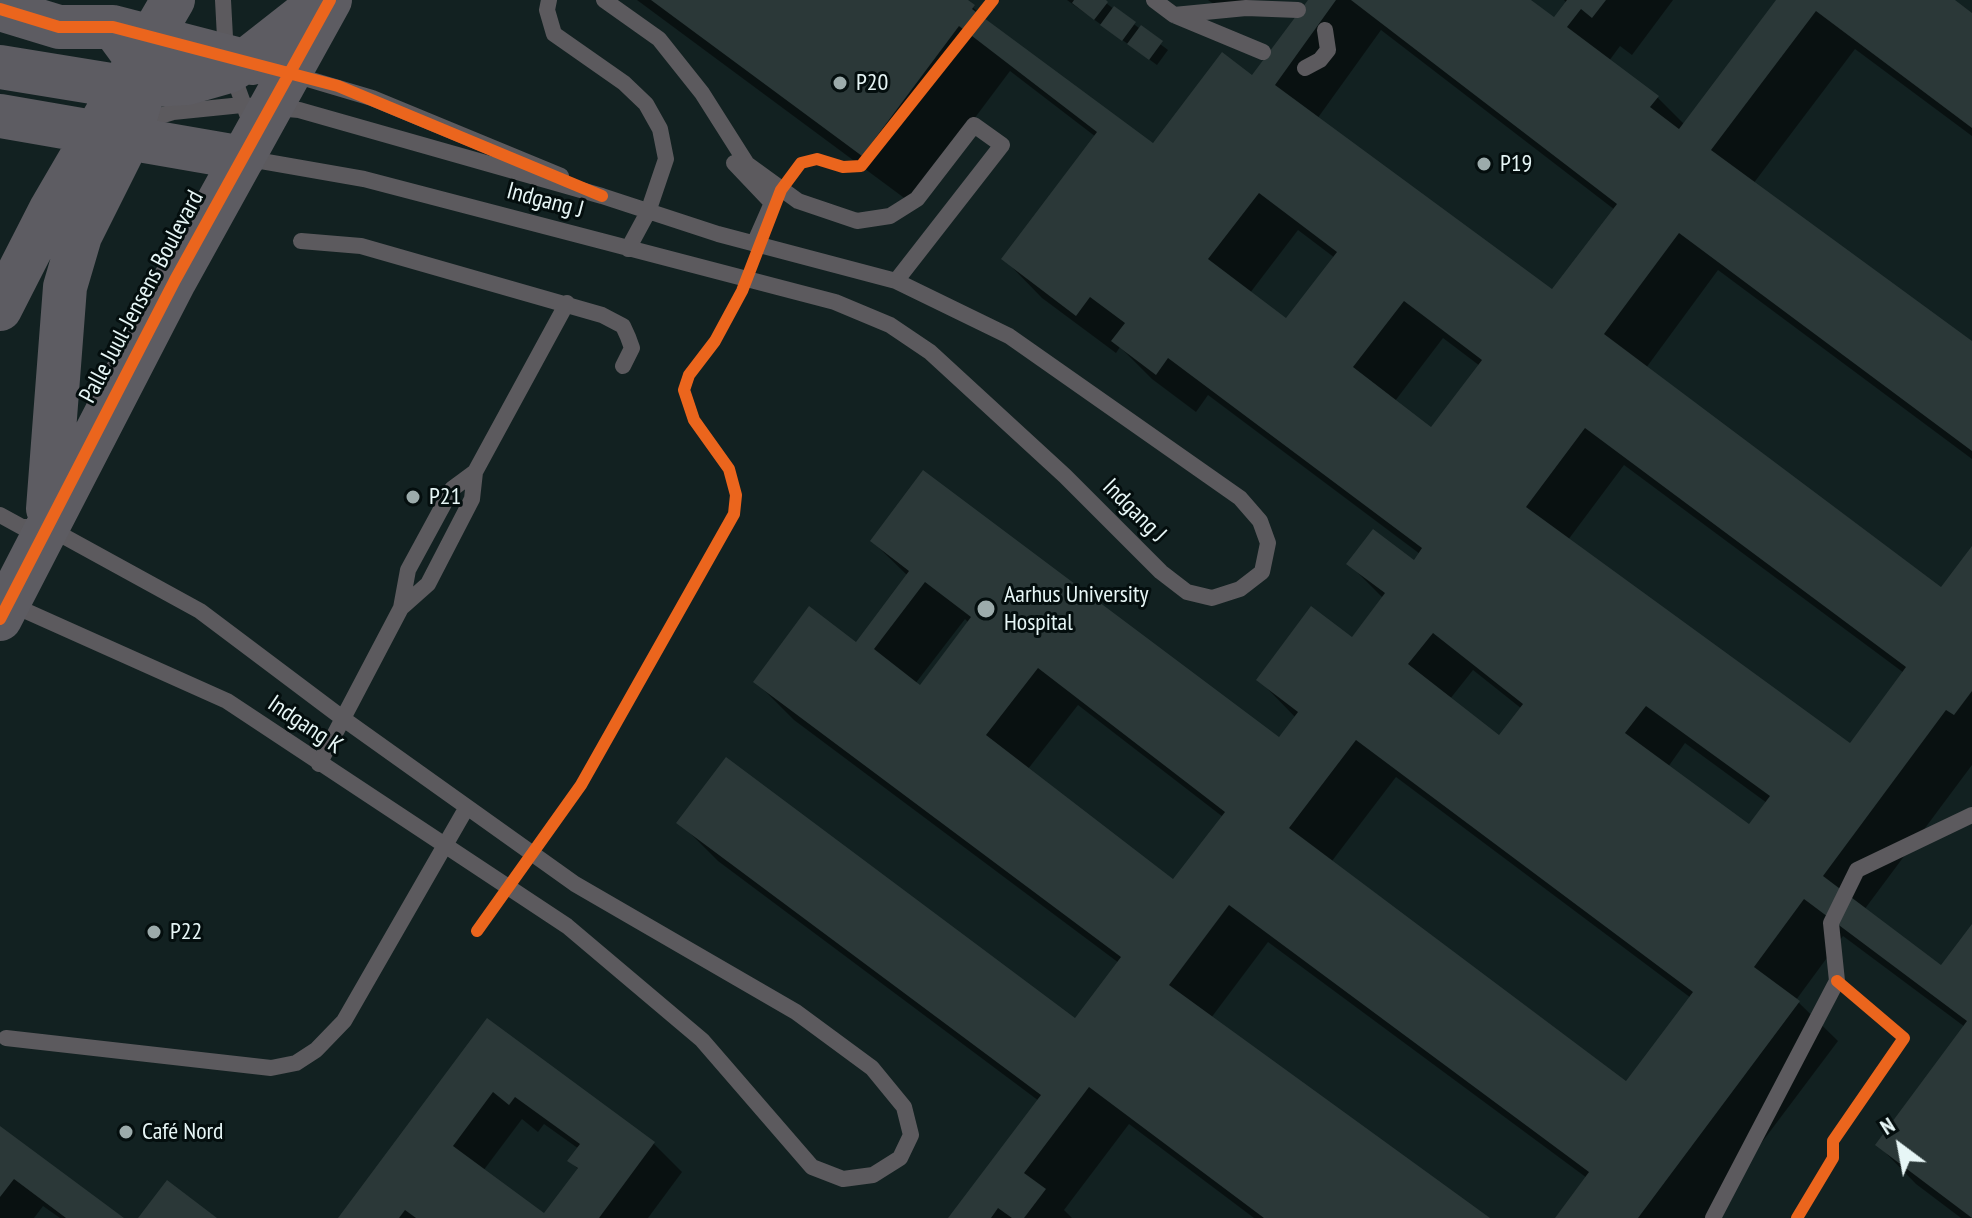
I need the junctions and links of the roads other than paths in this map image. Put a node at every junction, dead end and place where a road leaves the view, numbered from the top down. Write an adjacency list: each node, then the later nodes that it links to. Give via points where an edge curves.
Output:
1 (173, 0): 19 (street)
2 (223, 0): 18 (lane)
3 (322, 0): 18 (street)
4 (330, 0): 18 (street, Palle Juul-Jensens Boulevard)
5 (549, 0): 23 (lane, via 554,34 624,83 646,104 660,129 666,159)
6 (604, 0): 17 (lane, via 659,39)
7 (1154, 0): 10 (lane)
8 (0, 9): 12 (street)
9 (1298, 10): 10 (lane, via 1246,8)
10 (1174, 15): 14 (lane)
11 (0, 25): 12 (street)
12 (59, 27): 19 (street)
13 (1325, 30): 16 (lane, via 1328,50)
14 (1263, 52)
15 (0, 67): 19 (street)
16 (1305, 68)
17 (702, 93): 25 (lane, via 729,158 772,203); 27 (lane, via 747,164 798,201 857,221 890,216 917,199 974,125 1002,145)
18 (250, 95): 19 (street); 19 (street, via 187,83); 21 (lane, Indgang J); 21 (lane); 22 (lane); 22 (lane, via 372,98); 33 (street, Palle Juul-Jensens Boulevard)
19 (123, 98): 20 (street); 29 (street); 33 (street, via 65,287)
20 (0, 116)
21 (294, 167): 26 (lane, Indgang J, via 364,179)
22 (602, 196): 23 (lane, Indgang J)
23 (648, 212): 25 (lane, Indgang J); 26 (lane)
24 (301, 241): 28 (lane, via 361,246)
25 (754, 244): 27 (lane, Indgang J)
26 (628, 249): 27 (lane, Indgang J, via 835,302 890,325 930,352 1187,592 1212,598 1240,589 1262,572 1268,543 1260,521 1240,498 1009,336)
27 (896, 281)
28 (567, 303): 30 (lane, via 623,326 632,348); 31 (lane)
29 (0, 309)
30 (623, 366)
31 (475, 472): 35 (lane, via 472,499 428,584); 35 (lane, via 452,489 408,570)
32 (0, 515): 33 (lane, Indgang K, via 22,527)
33 (47, 527): 34 (street, Palle Juul-Jensens Boulevard); 36 (lane, Indgang K, via 200,611)
34 (3, 605): 37 (lane, Indgang K, via 227,701)
35 (401, 608): 36 (lane)
36 (345, 720): 37 (lane); 38 (lane, Indgang K)
37 (319, 764): 40 (lane, Indgang K)
38 (467, 807): 40 (lane); 40 (lane, Indgang K, via 575,884 796,1012 872,1068 904,1107 911,1135 900,1158 873,1175 843,1179 812,1167 702,1040 567,926)
39 (1972, 815): 42 (lane, via 1857,870 1831,923 1837,981)
40 (446, 845): 41 (lane, via 344,1021 296,1063 271,1068)
41 (6, 1038)
42 (1713, 1218)

